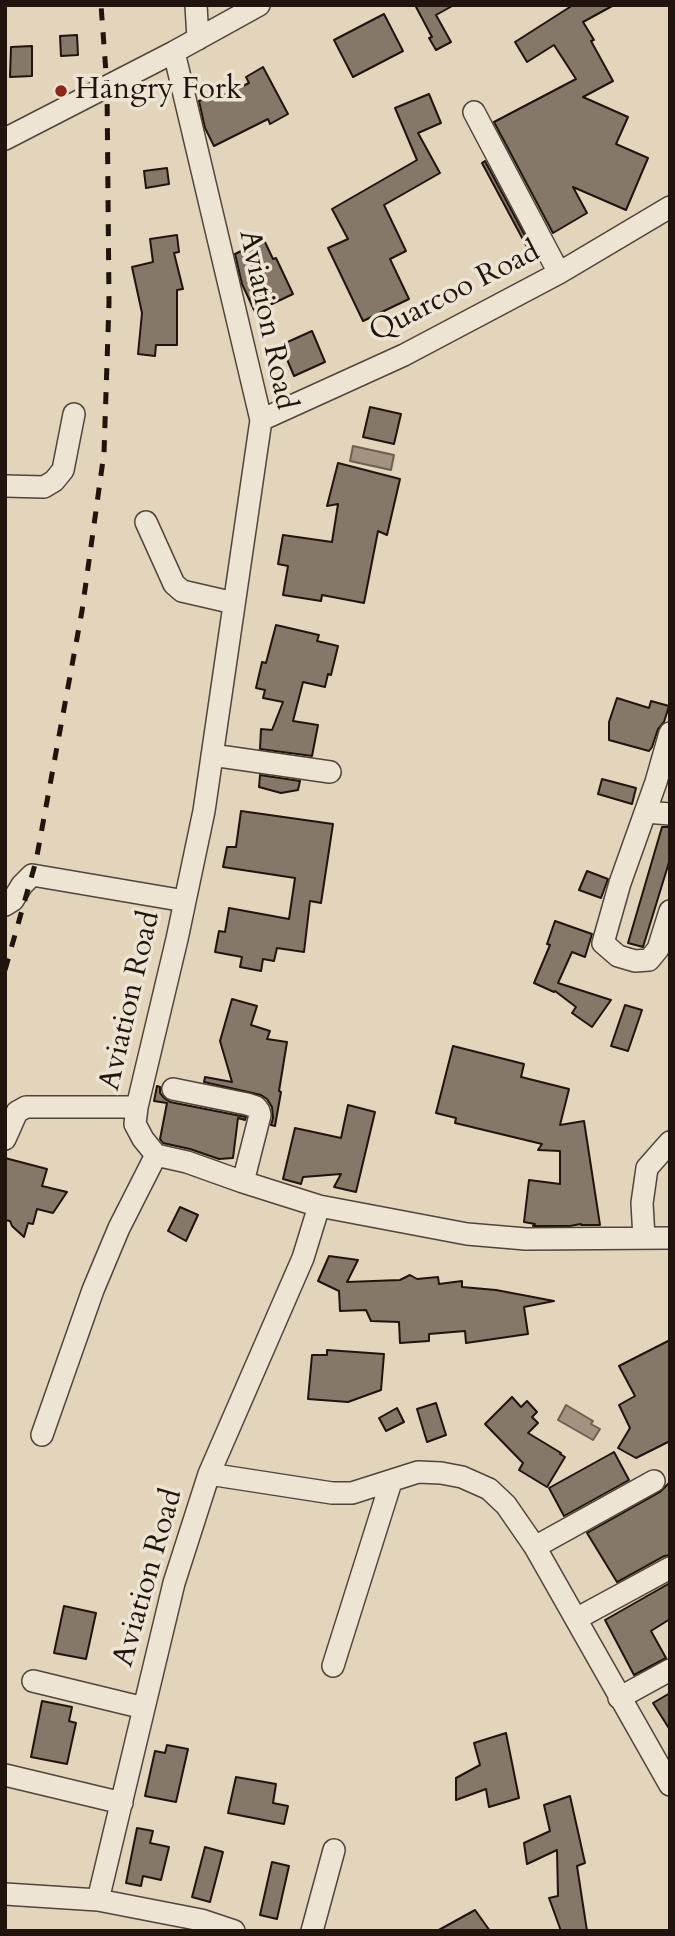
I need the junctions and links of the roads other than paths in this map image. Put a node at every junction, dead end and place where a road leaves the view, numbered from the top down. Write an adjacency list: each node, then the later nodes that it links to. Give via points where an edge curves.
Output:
1 (196, 5): 3 (street)
2 (259, 5): 3 (street)
3 (198, 39): 4 (street)
4 (174, 52): 6 (street); 10 (street, Aviation Road)
5 (474, 112): 8 (street)
6 (5, 139)
7 (670, 207): 8 (street, Quarcoo Road)
8 (559, 273): 10 (street, Quarcoo Road, via 404,355)
9 (74, 414): 11 (street, via 63,470 54,481 44,487)
10 (261, 420): 13 (street, Aviation Road)
11 (5, 486)
12 (146, 522): 13 (street, via 174,584 182,591)
13 (234, 603): 15 (street, Aviation Road)
14 (670, 733): 17 (street)
15 (212, 754): 16 (street); 19 (street, Aviation Road)
16 (330, 772)
17 (646, 811): 18 (street); 21 (street, via 603,943 618,956 649,960 658,949)
18 (670, 814)
19 (185, 901): 20 (street, via 32,875); 23 (street, Aviation Road)
20 (5, 905)
21 (670, 911)
22 (173, 1089): 28 (street, via 256,1107 260,1115)
23 (136, 1107): 24 (street); 27 (street, Aviation Road, via 135,1124)
24 (11, 1109): 25 (street)
25 (5, 1139)
26 (670, 1142): 30 (street, via 647,1168 642,1203)
27 (156, 1155): 28 (street); 32 (street, via 93,1290)
28 (243, 1182): 29 (street)
29 (319, 1206): 30 (street, via 467,1234 526,1239); 33 (street, Aviation Road, via 303,1258)
30 (645, 1238): 31 (street)
31 (670, 1238)
32 (42, 1435)
33 (209, 1474): 35 (street, via 332,1493 352,1493); 43 (street, Aviation Road, via 174,1583)
34 (654, 1481): 36 (street)
35 (391, 1482): 36 (street, via 418,1472 441,1473 489,1489); 39 (street)
36 (535, 1547): 38 (street)
37 (670, 1568): 38 (street)
38 (576, 1619): 42 (street)
39 (332, 1666)
40 (670, 1670): 42 (street)
41 (33, 1681): 43 (street)
42 (619, 1698): 45 (street)
43 (144, 1708): 46 (street, Aviation Road)
44 (5, 1775): 46 (street)
45 (670, 1785)
46 (122, 1803): 49 (street, Aviation Road)
47 (334, 1850): 52 (street)
48 (5, 1894): 49 (street)
49 (98, 1900): 50 (street)
50 (199, 1925): 51 (street)
51 (234, 1931)
52 (312, 1931)

